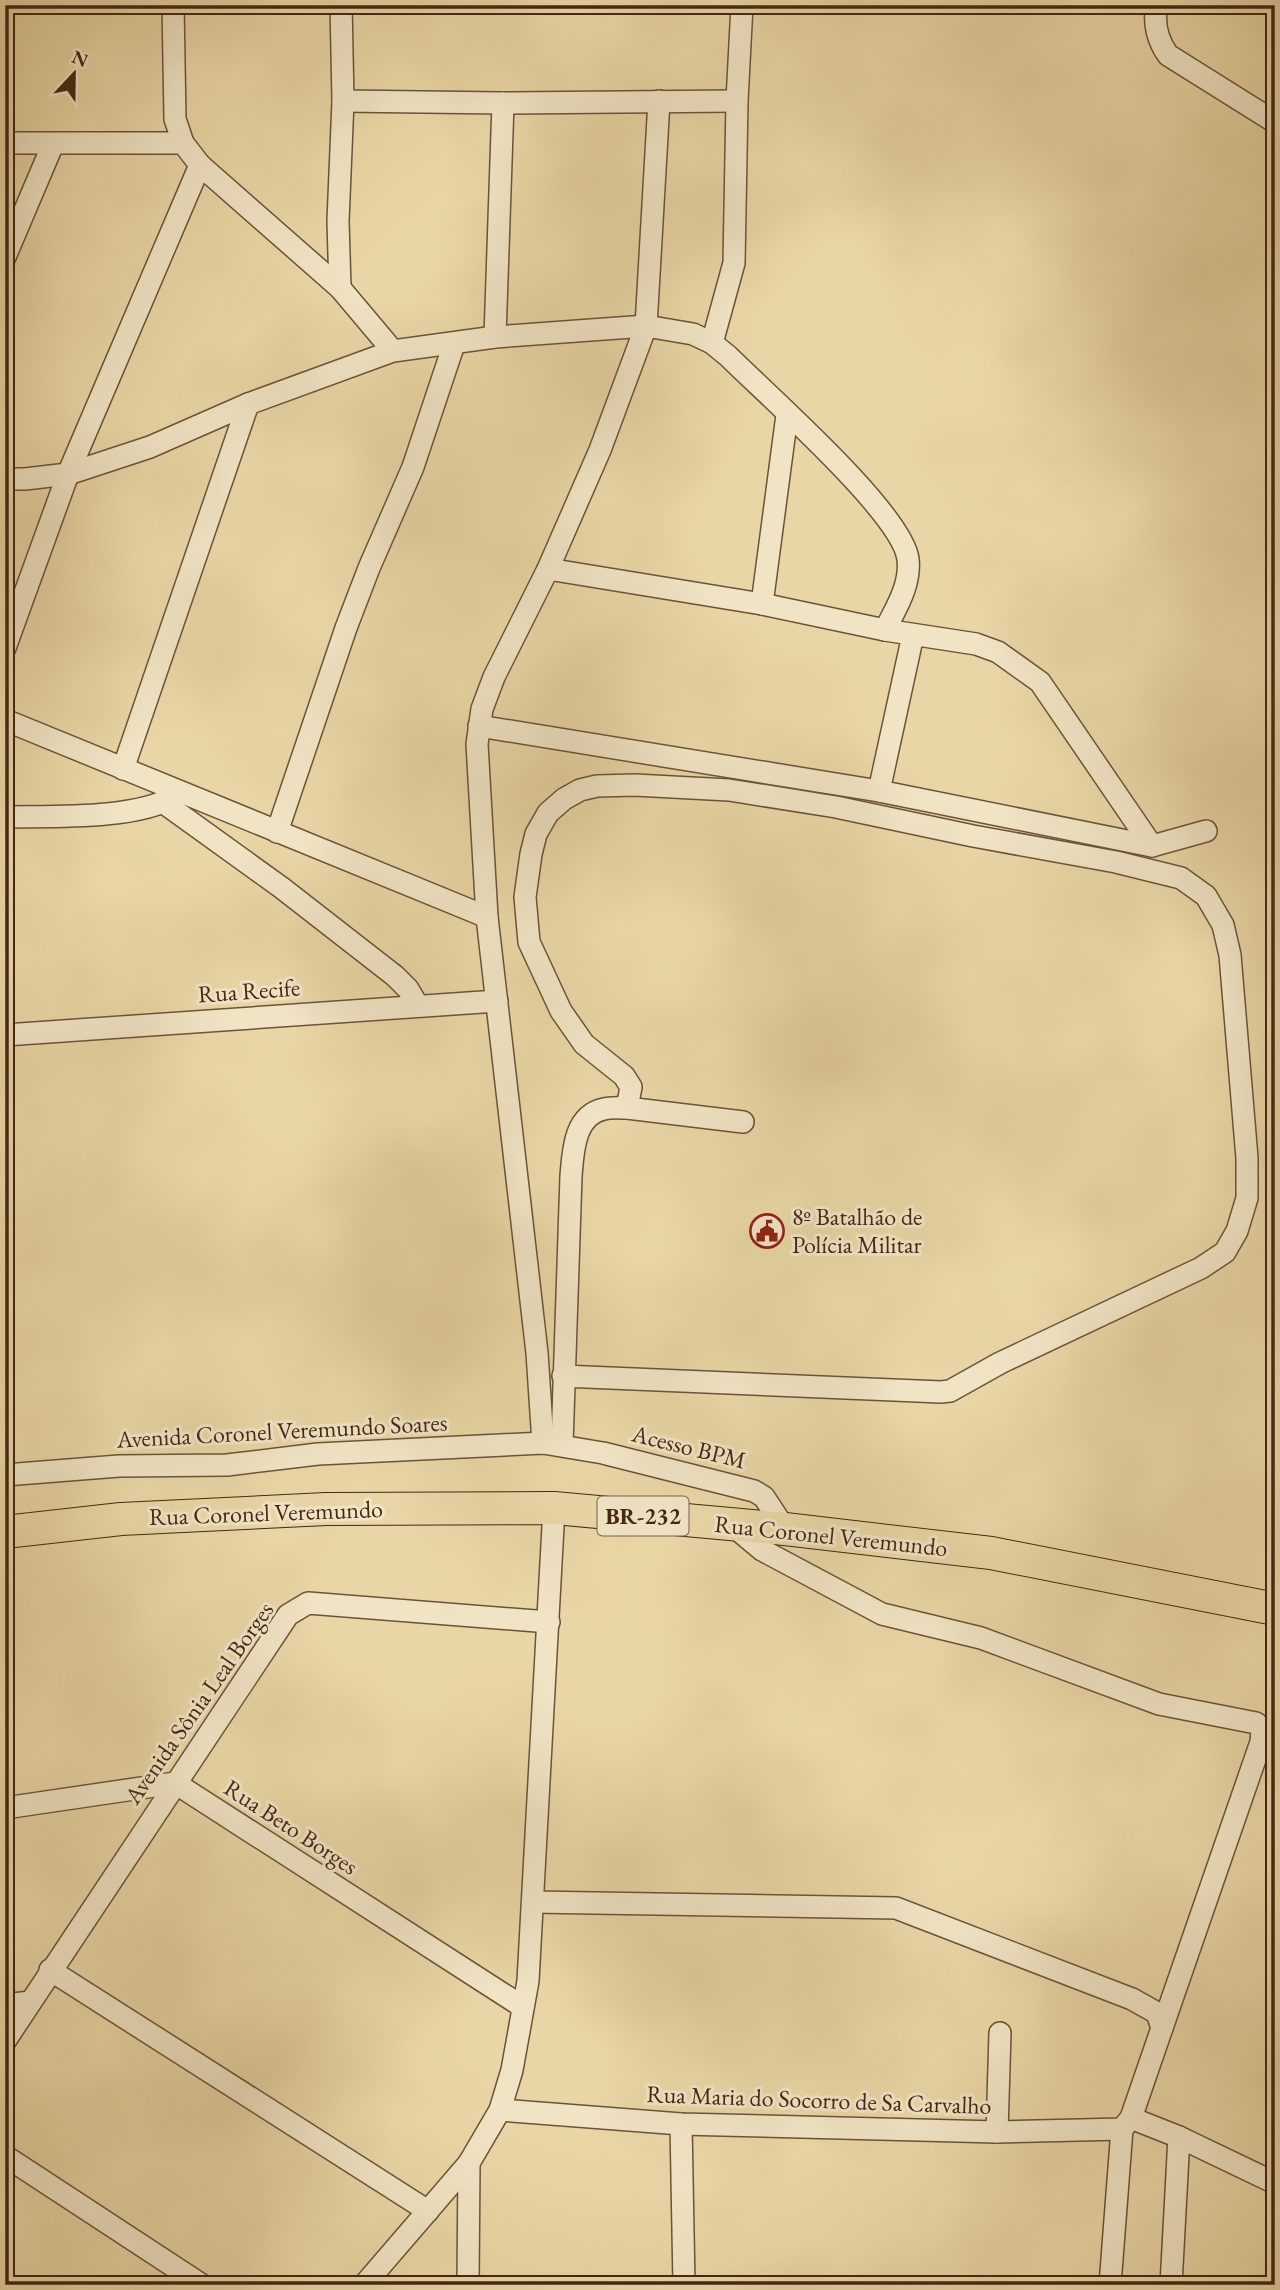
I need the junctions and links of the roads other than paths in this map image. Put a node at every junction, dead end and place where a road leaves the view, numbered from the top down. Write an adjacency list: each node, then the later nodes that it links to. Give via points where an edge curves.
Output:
1 (173, 5): 11 (street, via 175,119)
2 (341, 5): 5 (street)
3 (742, 5): 7 (street)
4 (1157, 5): 9 (street, via 1154,18 1168,55)
5 (343, 101): 8 (street); 15 (street)
6 (659, 101): 7 (street); 8 (street); 16 (street)
7 (737, 101): 18 (street, via 734,263)
8 (503, 103): 17 (street)
9 (1275, 122)
10 (5, 143): 12 (street)
11 (183, 143): 12 (street); 13 (street)
12 (54, 144): 14 (street)
13 (200, 165): 15 (street); 23 (street)
14 (5, 257)
15 (340, 288): 20 (street)
16 (646, 326): 17 (street); 18 (street, via 693,334); 25 (street, via 600,450)
17 (495, 337): 19 (street)
18 (712, 343): 22 (street)
19 (454, 344): 20 (street); 38 (street, via 413,467 346,628)
20 (393, 351): 21 (street)
21 (248, 404): 23 (street, via 150,447); 32 (street)
22 (788, 415): 26 (street); 27 (street, via 880,510 902,543 908,560 905,590)
23 (68, 474): 24 (street); 29 (street)
24 (5, 479)
25 (548, 569): 26 (street); 31 (street, via 494,677)
26 (762, 604): 27 (street)
27 (885, 630): 28 (street)
28 (913, 635): 33 (street); 39 (street, via 976,644 998,652 1040,682)
29 (5, 648)
30 (5, 720): 32 (street)
31 (478, 726): 33 (street); 40 (street)
32 (123, 769): 34 (street)
33 (879, 791): 39 (street)
34 (183, 792): 35 (street); 38 (street)
35 (164, 803): 36 (street, via 110,813); 42 (street, via 395,976)
36 (5, 817)
37 (1206, 831): 39 (street)
38 (277, 832): 40 (street)
39 (1152, 846)
40 (487, 917): 41 (street)
41 (497, 1001): 42 (street, Rua Recife); 47 (street, via 537,1353)
42 (418, 1006): 43 (street, Rua Recife)
43 (5, 1035)
44 (627, 1108): 45 (street); 46 (street, via 592,1113 580,1127 574,1146); 46 (street, via 631,1087 584,1044 561,1011 529,942 525,898 536,834 548,813 564,799 597,786 730,790 1116,862 1181,878 1206,896 1223,925 1230,955 1247,1198 1225,1252 1201,1268 950,1391)
45 (743, 1122)
46 (563, 1376): 47 (street)
47 (552, 1444): 48 (street, Avenida Coronel Veremundo Soares); 51 (street, Acesso BPM, via 754,1490)
48 (5, 1475)
49 (554, 1508): 50 (highway, Rua Coronel Veremundo / BR-232); 52 (highway, Rua Coronel Veremundo / BR-232, via 326,1509 121,1519); 54 (street)
50 (732, 1524): 51 (highway, Rua Coronel Veremundo / BR-232); 62 (street, via 762,1550 881,1614 981,1637 1158,1704 1256,1723 1262,1729)
51 (785, 1529): 53 (highway, Rua Coronel Veremundo / BR-232, via 991,1553)
52 (5, 1532)
53 (1275, 1609)
54 (550, 1622): 55 (street, Avenida Sônia Leal Borges, via 308,1603 288,1615); 57 (street)
55 (175, 1783): 56 (street); 58 (street, Avenida Sônia Leal Borges); 61 (street, Rua Beto Borges)
56 (5, 1808)
57 (533, 1902): 61 (street); 62 (street, via 896,1909 1132,1999 1157,2013)
58 (50, 1970): 59 (street, Avenida Sônia Leal Borges); 73 (street)
59 (30, 2002): 60 (street); 64 (street, Avenida Sônia Leal Borges)
60 (5, 2005)
61 (523, 2007): 65 (street)
62 (1162, 2028): 67 (street)
63 (1000, 2033): 68 (street)
64 (5, 2041)
65 (500, 2110): 66 (street, Rua Maria do Socorro de Sa Carvalho); 71 (street)
66 (681, 2124): 68 (street, Rua Maria do Socorro de Sa Carvalho); 77 (street)
67 (1126, 2124): 68 (street, Rua Maria do Socorro de Sa Carvalho); 69 (street); 78 (street)
68 (998, 2132)
69 (1179, 2137): 72 (street); 79 (street)
70 (5, 2156): 74 (street)
71 (469, 2163): 73 (street); 76 (street)
72 (1275, 2183)
73 (428, 2211): 75 (street)
74 (202, 2285)
75 (364, 2285)
76 (468, 2285)
77 (684, 2285)
78 (1110, 2285)
79 (1171, 2285)

